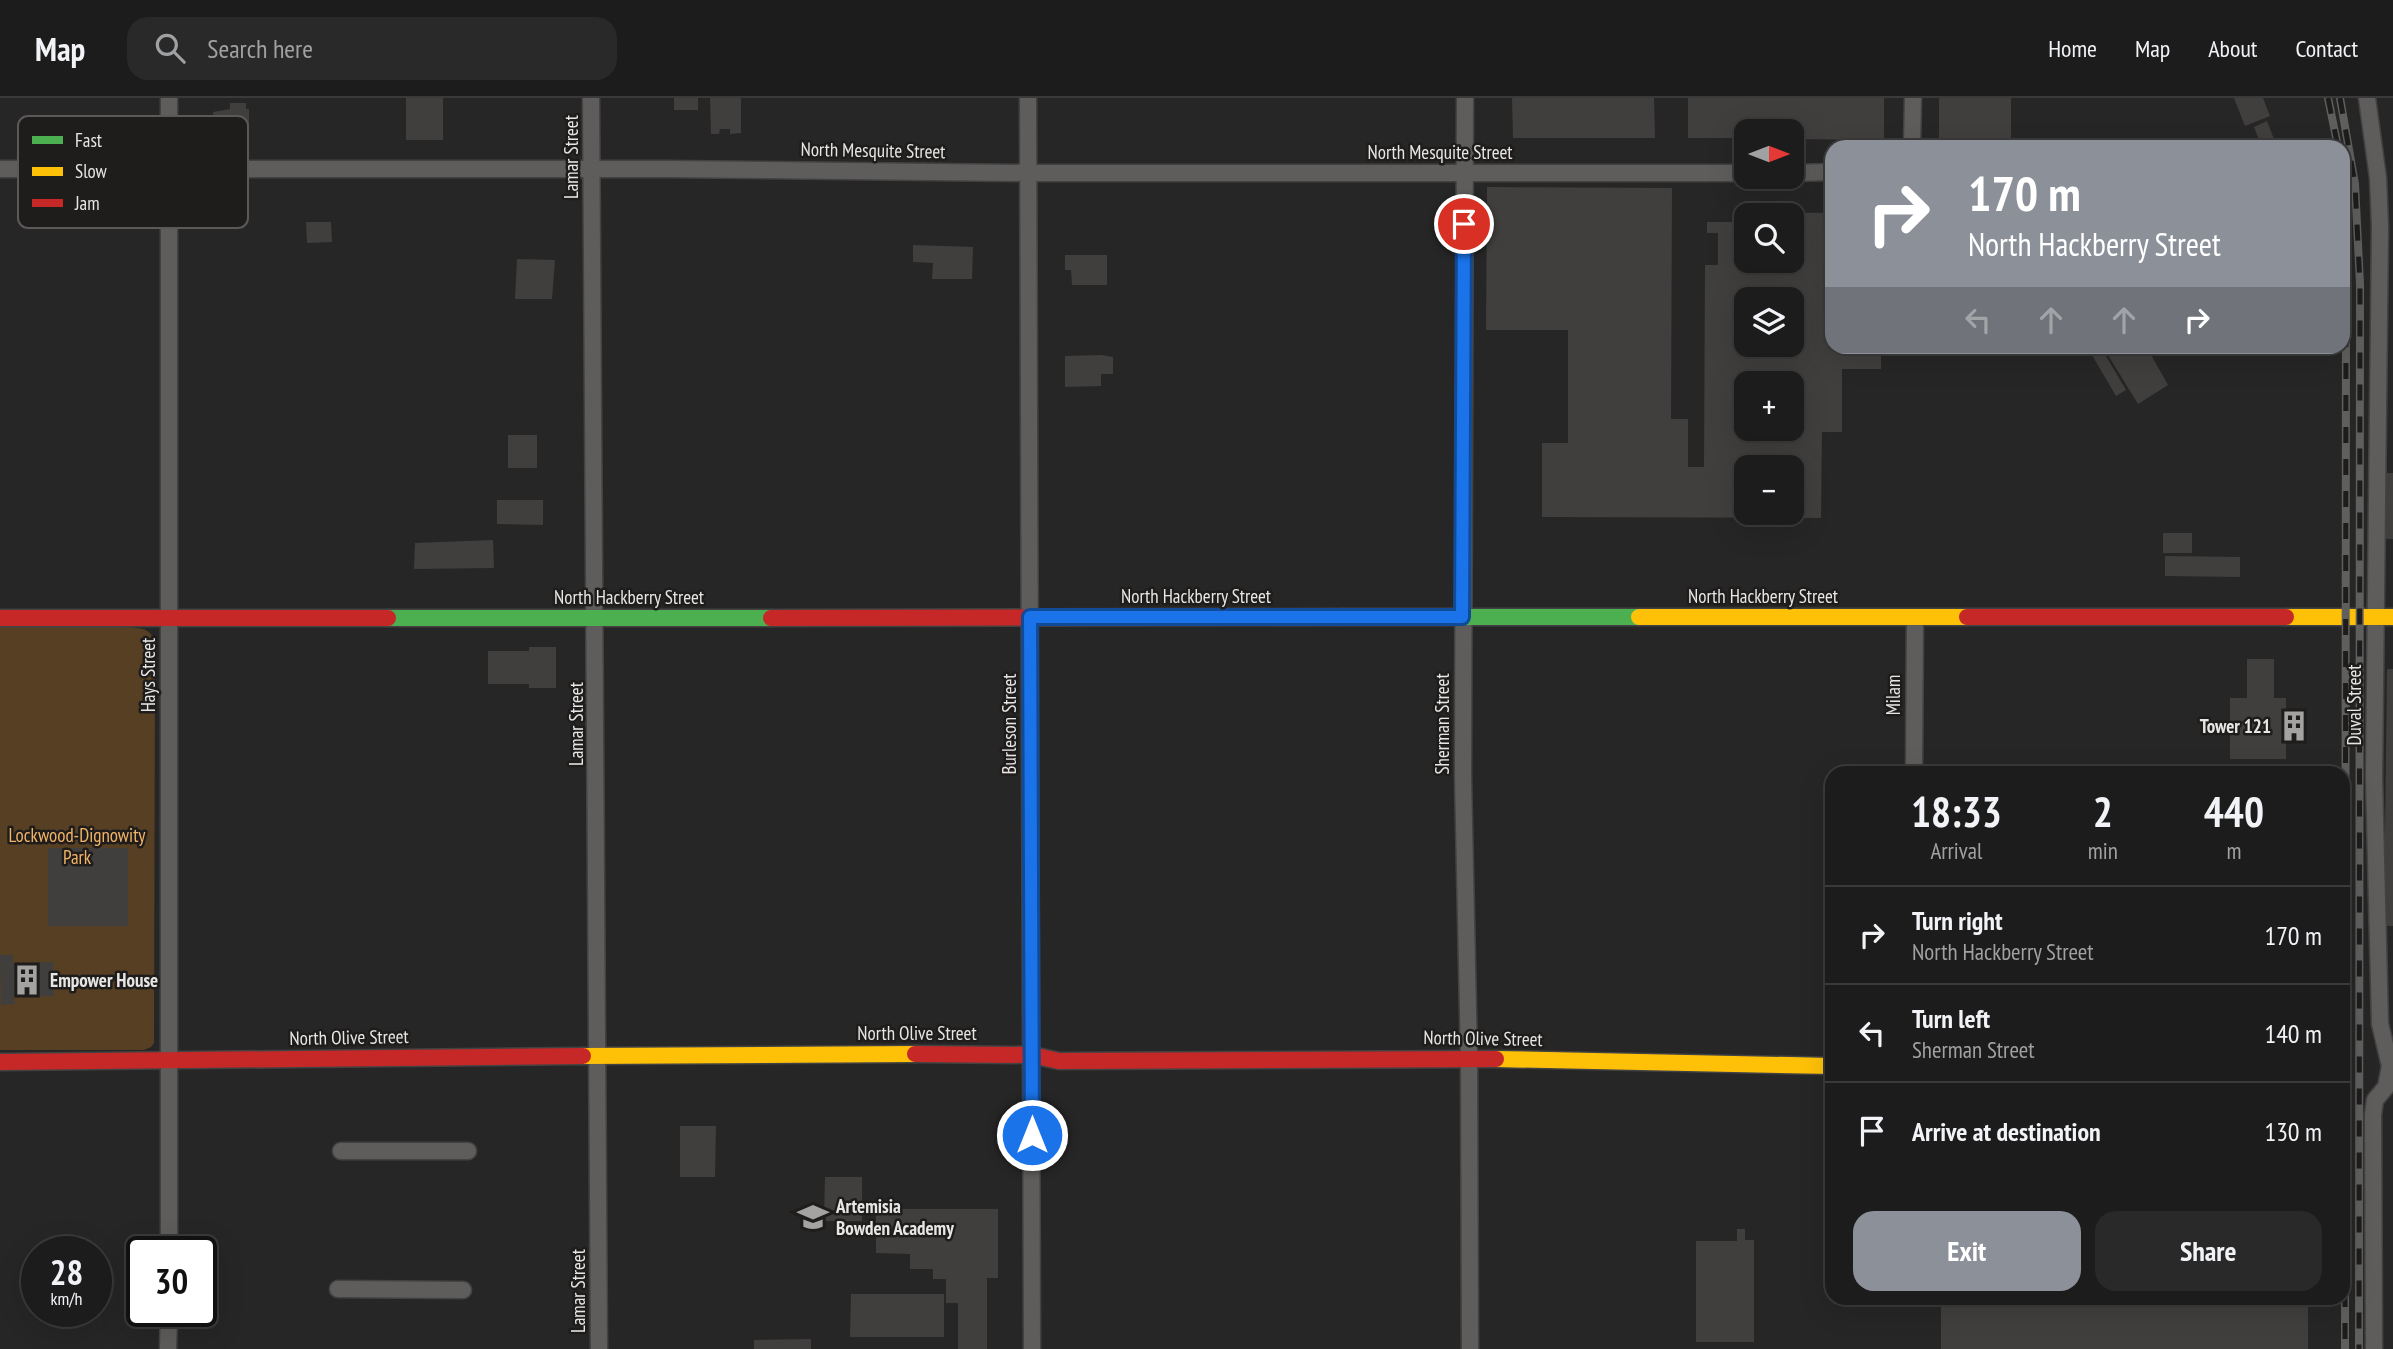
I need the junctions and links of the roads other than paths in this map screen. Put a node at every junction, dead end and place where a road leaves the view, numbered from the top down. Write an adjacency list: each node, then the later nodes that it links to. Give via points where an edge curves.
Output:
1 (169, 98): 7 (street, Hays Street)
2 (592, 98): 11 (street, Lamar Street)
3 (1028, 98): 13 (street, Burleson Street)
4 (1465, 98): 14 (street, Sherman Street)
5 (1913, 98): 8 (street)
6 (2367, 98): 18 (street, Duval Street)
7 (169, 116)
8 (1912, 140)
9 (0, 169): 10 (street, North Mesquite Street)
10 (18, 169)
11 (591, 170): 12 (street, North Mesquite Street); 13 (street, North Mesquite Street); 27 (street, Lamar Street)
12 (248, 171)
13 (1028, 173): 14 (street, North Mesquite Street); 20 (street, Burleson Street)
14 (1464, 173): 15 (street, North Mesquite Street); 21 (street, Sherman Street)
15 (1734, 173)
16 (1804, 173): 17 (street)
17 (1825, 173)
18 (2386, 178): 23 (street, Duval Street)
19 (169, 228): 26 (street, Hays Street)
20 (1030, 617): 21 (main road, North Hackberry Street); 27 (main road, North Hackberry Street); 29 (street, Burleson Street)
21 (1462, 617): 22 (main road, North Hackberry Street); 31 (street, Sherman Street)
22 (1915, 617): 23 (main road, North Hackberry Street); 28 (street, Milam)
23 (2376, 617): 24 (main road, North Hackberry Street); 35 (street, Duval Street, via 2376,919 2380,1024)
24 (2393, 617)
25 (0, 618): 26 (main road, North Hackberry Street)
26 (170, 618): 27 (main road, North Hackberry Street); 32 (street, Hays Street)
27 (596, 618): 30 (street, Lamar Street)
28 (1914, 766)
29 (1032, 1055): 30 (main road, North Olive Street); 31 (main road, North Olive Street, via 1059,1061); 44 (street, Burleson Street)
30 (598, 1056): 32 (main road, North Olive Street); 43 (street, Lamar Street)
31 (1469, 1058): 34 (main road, North Olive Street); 45 (street, Sherman Street)
32 (170, 1060): 33 (main road, North Olive Street); 38 (street, Hays Street)
33 (0, 1062)
34 (1825, 1066)
35 (2391, 1066): 46 (street, Duval Street, via 2373,1115)
36 (341, 1151): 37 (street)
37 (468, 1151)
38 (169, 1236)
39 (338, 1289): 40 (street)
40 (463, 1290)
41 (169, 1327): 42 (street)
42 (169, 1349)
43 (599, 1349)
44 (1032, 1349)
45 (1470, 1349)
46 (2374, 1349)

